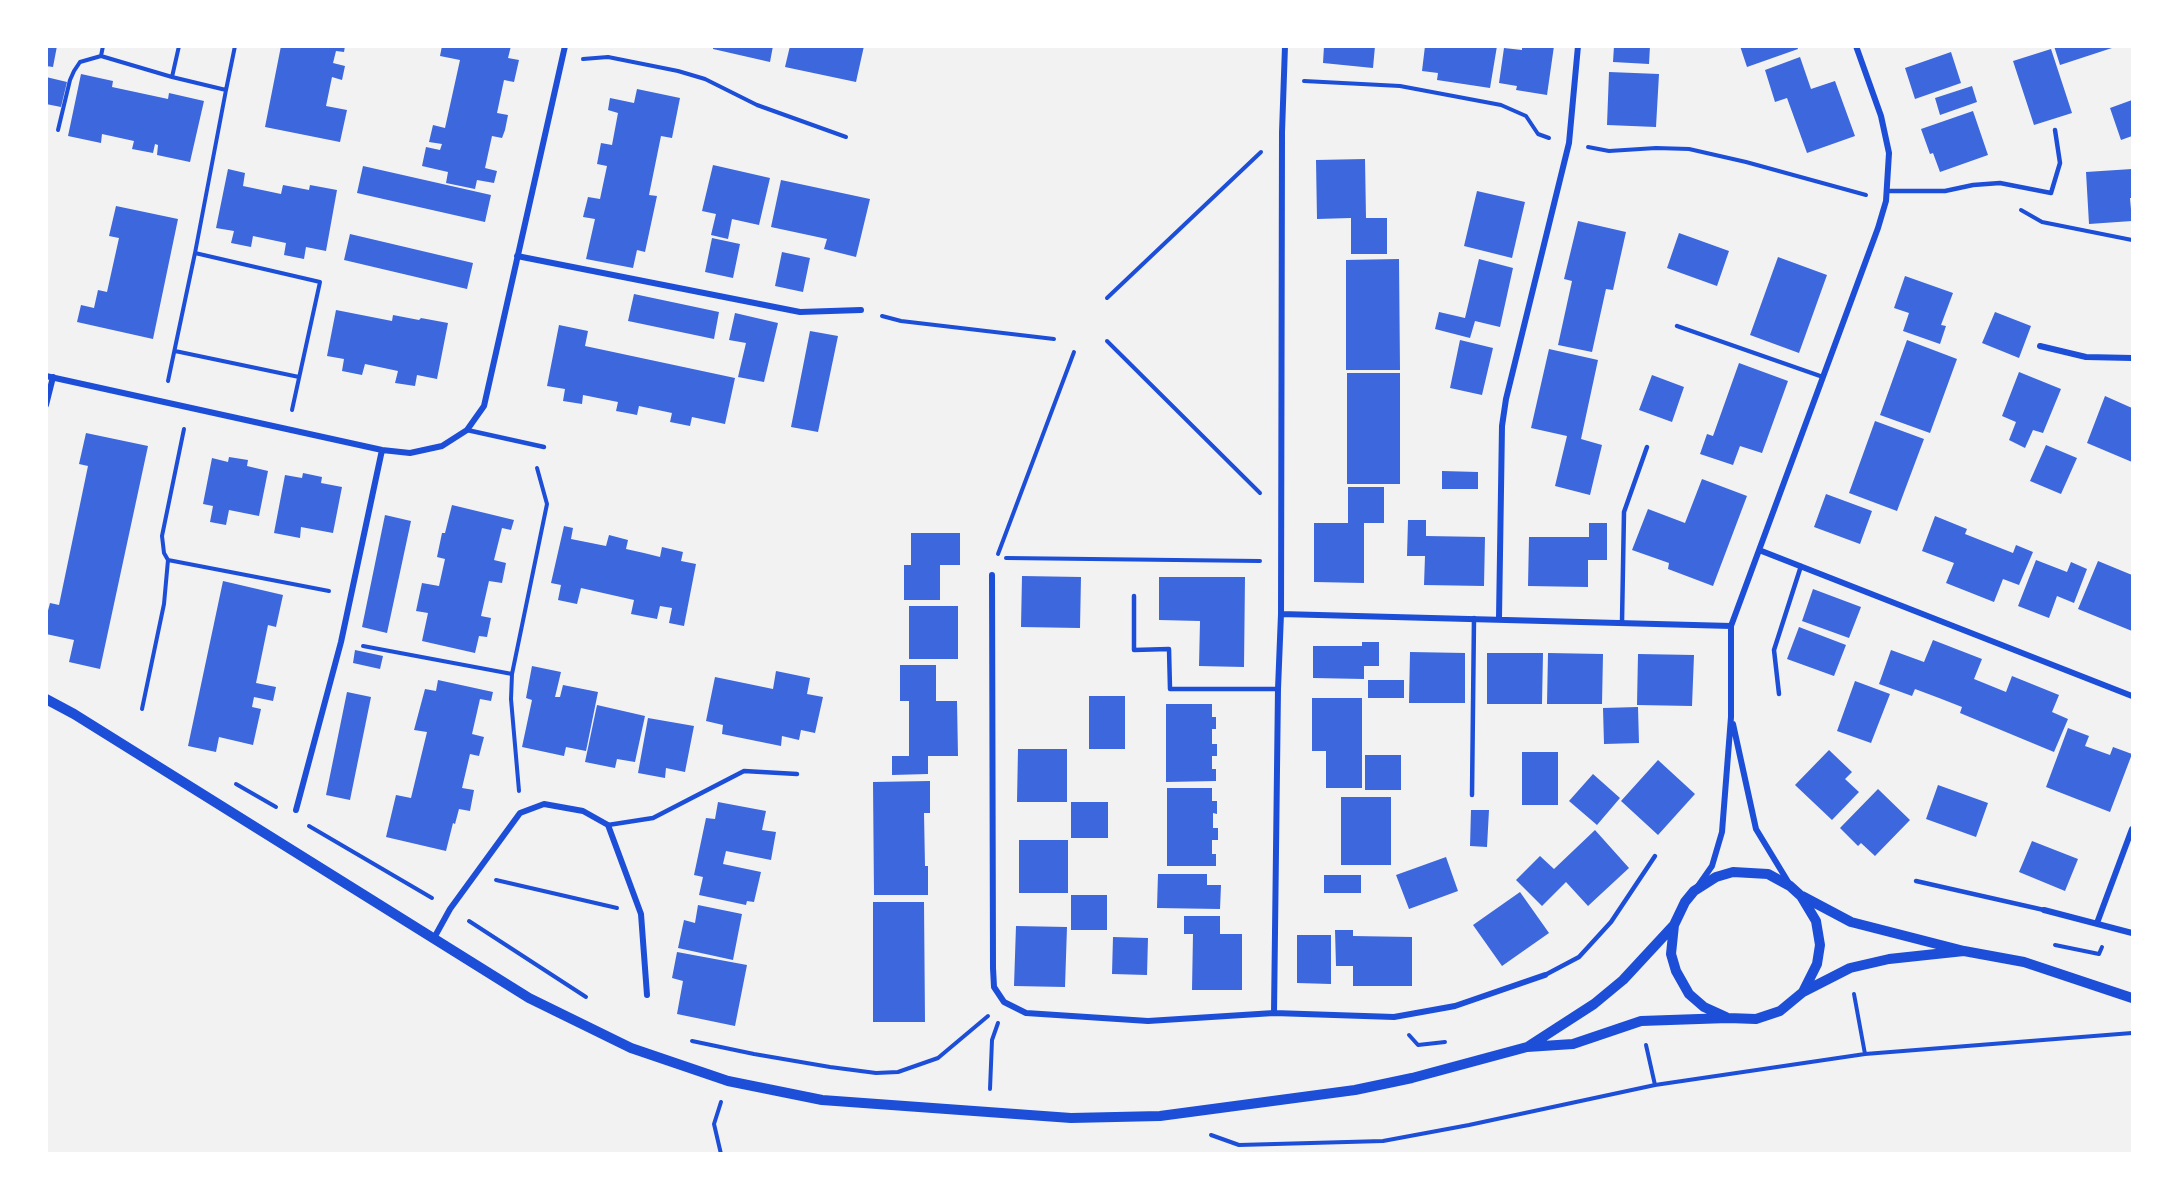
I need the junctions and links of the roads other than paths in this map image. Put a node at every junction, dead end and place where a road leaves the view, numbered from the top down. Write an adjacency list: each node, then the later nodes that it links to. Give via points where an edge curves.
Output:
1 (565, 46): 7 (street)
2 (1285, 46): 23 (street)
3 (1578, 46): 25 (street, via 1569,144 1502,426)
4 (1856, 46): 6 (street, via 1881,116 1889,153)
5 (2055, 130): 6 (lane, via 2060,163 2051,193 2000,183 1945,191)
6 (1887, 191): 13 (street, via 1878,228)
7 (517, 256): 8 (street, via 800,312); 15 (street, via 484,405)
8 (861, 310)
9 (1677, 326): 13 (lane)
10 (2040, 346): 11 (street, via 2085,357)
11 (2133, 358)
12 (50, 376): 14 (street); 18 (street)
13 (1823, 377): 19 (street)
14 (46, 405)
15 (467, 430): 16 (lane); 18 (street, via 442,446 410,453)
16 (544, 447)
17 (1647, 447): 26 (lane, via 1624,512)
18 (382, 450): 35 (street, via 341,642)
19 (1759, 550): 20 (street); 27 (street)
20 (1801, 566): 29 (lane, via 1774,650); 30 (street)
21 (992, 575): 53 (street, via 994,987 1004,1002 1026,1013 1148,1021)
22 (1134, 596): 28 (lane, via 1134,650 1169,649 1170,689)
23 (1281, 614): 24 (street); 28 (street)
24 (1474, 618): 25 (street); 34 (lane)
25 (1499, 618): 26 (street)
26 (1622, 622): 27 (street)
27 (1731, 626): 32 (street)
28 (1278, 689): 53 (street)
29 (1779, 694)
30 (2133, 696)
31 (46, 699): 47 (street)
32 (1731, 717): 40 (street, via 1756,829); 41 (street, via 1722,832 1712,866)
33 (797, 774): 36 (lane, via 744,771 653,818)
34 (1472, 795)
35 (296, 810)
36 (608, 825): 47 (street, via 583,811 544,804 520,813 450,909); 51 (street, via 640,914)
37 (2133, 829): 44 (street)
38 (1655, 856): 49 (lane, via 1611,922 1579,957)
39 (1916, 881): 43 (lane)
40 (1790, 886): 41 (street, via 1768,874 1733,872); 42 (street)
41 (1694, 891): 45 (street)
42 (1801, 896): 48 (street, via 1851,922); 50 (street, via 1816,921 1820,945 1817,964)
43 (2044, 910): 44 (street)
44 (2097, 923): 46 (street)
45 (1674, 926): 54 (street, via 1671,954 1689,994 1704,1007); 55 (street, via 1623,980 1594,1004)
46 (2133, 933)
47 (434, 938): 55 (street, via 529,998 631,1048 728,1081 822,1100 1071,1118 1160,1116 1355,1090)
48 (1964, 951): 50 (street, via 1889,958 1850,968); 52 (street, via 2024,962)
49 (1545, 975): 53 (street, via 1455,1006 1394,1017)
50 (1803, 992): 54 (street, via 1780,1011 1756,1019)
51 (647, 995)
52 (2133, 998)
53 (1274, 1013)
54 (1728, 1018): 55 (street, via 1641,1021 1573,1044)
55 (1527, 1047)

